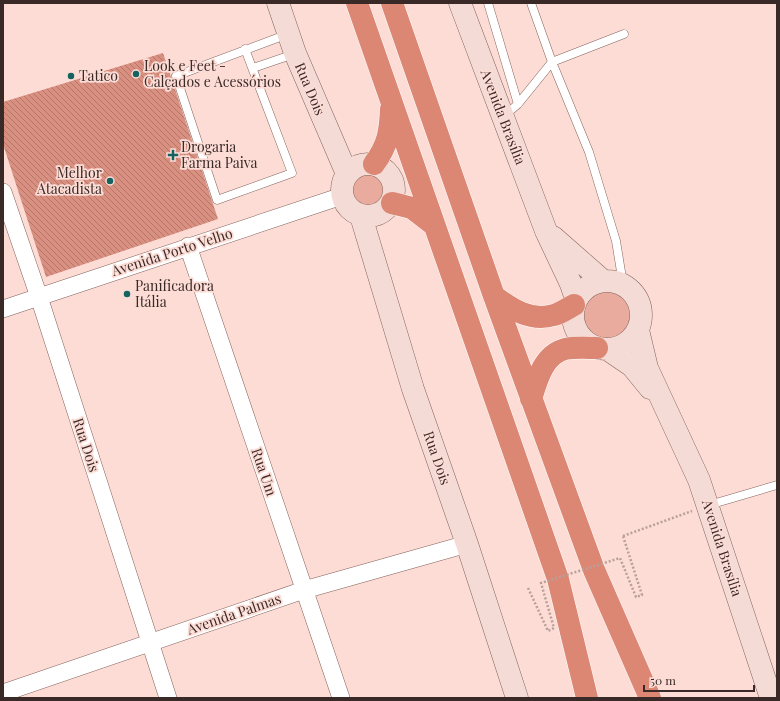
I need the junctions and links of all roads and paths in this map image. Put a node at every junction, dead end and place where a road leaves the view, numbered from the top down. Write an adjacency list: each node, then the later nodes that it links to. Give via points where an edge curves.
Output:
1 (278, 3): 8 (main road, Rua Dois)
2 (357, 3): 12 (highway)
3 (392, 3): 25 (highway)
4 (460, 3): 13 (main road, Avenida Brasília)
5 (488, 3): 13 (lane)
6 (531, 3): 10 (lane)
7 (624, 34): 10 (lane)
8 (292, 44): 9 (lane); 11 (lane); 15 (main road, Rua Dois)
9 (245, 49): 11 (lane); 11 (lane, via 176,76 217,200 292,173)
10 (552, 62): 13 (lane); 24 (lane, via 589,152 616,241)
11 (253, 68)
12 (391, 102): 14 (highway, via 390,130 384,150); 20 (highway)
13 (510, 110): 21 (main road, Avenida Brasília)
14 (374, 164): 15 (main road, via 359,165); 18 (main road, via 389,172 395,187)
15 (347, 174): 17 (main road, via 342,185)
16 (3, 192): 26 (street, Rua Dois)
17 (342, 196): 19 (main road, via 349,209); 22 (street, Avenida Porto Velho)
18 (392, 203): 19 (main road, via 384,212 373,217); 20 (highway, via 412,208)
19 (361, 216): 35 (main road, Rua Dois, via 412,389)
20 (434, 225): 44 (highway, via 558,579)
21 (546, 231): 23 (main road, Avenida Brasília); 27 (main road, Avenida Brasília, via 571,284)
22 (188, 246): 26 (street, Avenida Porto Velho); 37 (street, Rua Um)
23 (602, 280): 24 (main road); 27 (main road, via 583,291)
24 (623, 284): 29 (main road, via 632,290 638,299 642,320)
25 (494, 296): 27 (highway, via 528,316 554,315); 31 (highway)
26 (39, 297): 28 (street, Avenida Porto Velho); 38 (street, Rua Dois)
27 (575, 302): 30 (main road, via 574,321 580,335 587,343)
28 (3, 309)
29 (638, 330): 30 (main road, via 625,344 616,348); 32 (main road, Avenida Brasília, via 647,368)
30 (602, 348): 31 (highway, via 565,349 550,358 540,373); 32 (main road, Avenida Brasília, via 632,366)
31 (531, 399): 45 (highway, via 594,570)
32 (663, 403): 34 (main road, Avenida Brasília, via 699,480)
33 (777, 485): 34 (lane)
34 (708, 506): 36 (path, bridge, via 623,536 642,595 636,597 620,558 541,582 554,628 548,631); 40 (main road, Avenida Brasília)
35 (467, 544): 37 (street, Avenida Palmas); 43 (main road, Rua Dois)
36 (528, 588)
37 (304, 590): 38 (street, Avenida Palmas); 42 (street, Rua Um)
38 (150, 644): 39 (street, Avenida Palmas); 41 (street, Rua Dois)
39 (4, 694)
40 (772, 695)
41 (168, 698)
42 (341, 698)
43 (517, 698)
44 (588, 698)
45 (650, 698)

